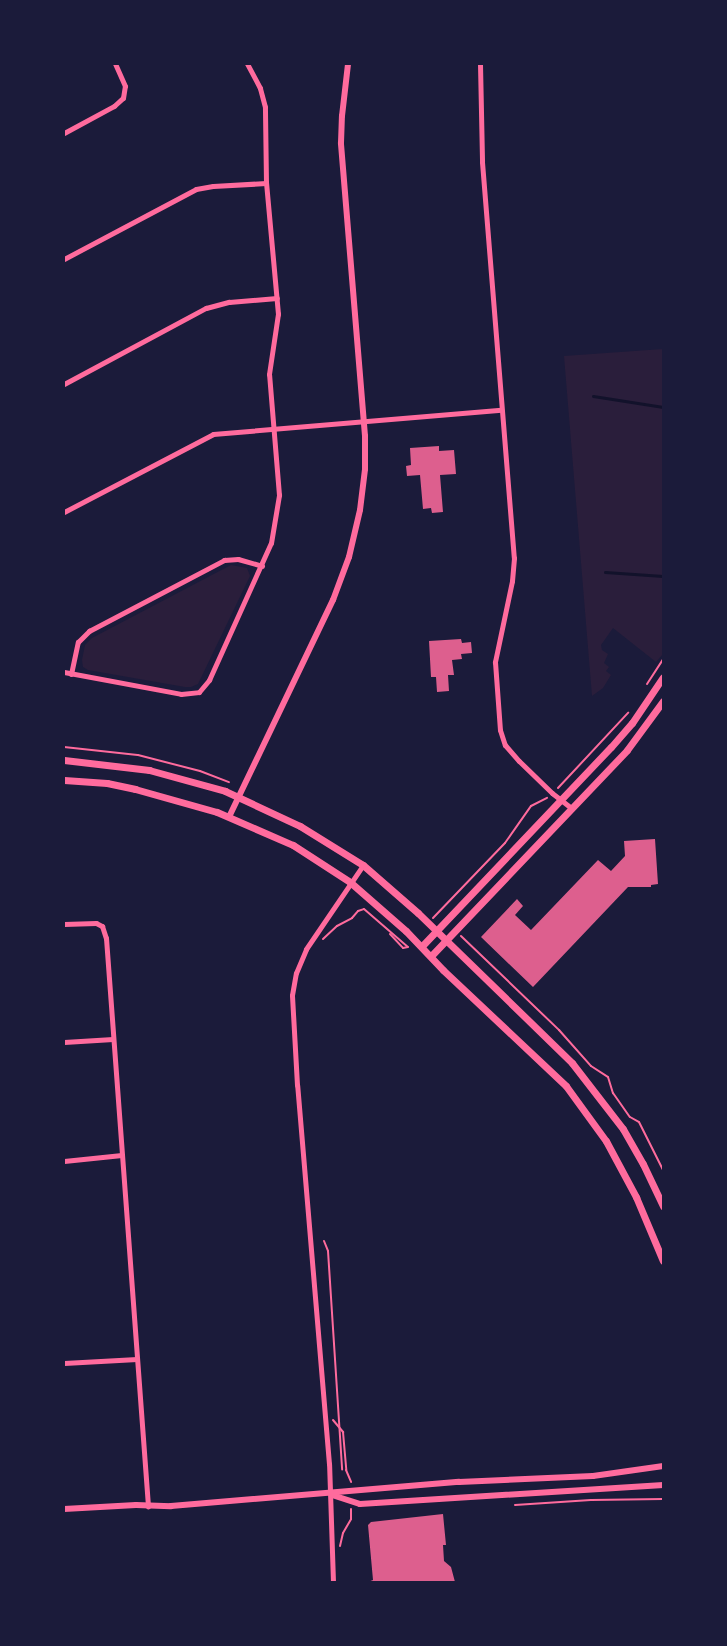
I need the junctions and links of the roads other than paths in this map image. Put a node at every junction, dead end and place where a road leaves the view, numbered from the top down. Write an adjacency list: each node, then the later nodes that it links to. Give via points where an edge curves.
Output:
1 (115, 64): 5 (street, via 125,86 123,98)
2 (247, 64): 6 (street, via 265,107)
3 (348, 64): 11 (street, via 341,143)
4 (480, 64): 10 (street, via 482,162)
5 (64, 133)
6 (266, 183): 7 (street, via 201,188); 8 (street)
7 (64, 259)
8 (276, 298): 9 (street, via 229,302 206,308); 12 (street, via 278,321 269,374)
9 (64, 384)
10 (501, 410): 11 (street); 22 (street, via 514,566 495,662 500,730 509,750)
11 (364, 422): 12 (street); 21 (street, via 366,459 363,494 346,567)
12 (274, 429): 13 (street, via 207,436); 14 (street, via 278,504 271,542)
13 (64, 512)
14 (262, 566): 16 (street, via 238,559 224,560 89,631 78,642); 16 (street, via 206,685 199,692 181,694)
15 (64, 672): 16 (street)
16 (71, 674)
17 (663, 677): 22 (main road, via 625,731)
18 (663, 701): 23 (main road, via 632,744)
19 (64, 760): 21 (main road, via 149,770)
20 (64, 780): 24 (main road, via 135,788)
21 (239, 797): 24 (street); 25 (main road, via 300,826)
22 (560, 800): 23 (street); 28 (main road)
23 (571, 808): 29 (main road)
24 (228, 817): 26 (main road, via 293,845)
25 (362, 866): 26 (street); 28 (main road)
26 (350, 882): 30 (main road); 42 (street, via 306,949 292,994)
27 (64, 924): 32 (street, via 92,922 102,926 106,938)
28 (436, 931): 29 (main road); 30 (main road)
29 (446, 940): 31 (main road); 36 (main road, via 549,1039 591,1085 633,1145)
30 (422, 946): 31 (main road)
31 (431, 956): 37 (main road, via 546,1064 583,1108 625,1176)
32 (113, 1039): 33 (street); 34 (street)
33 (64, 1042)
34 (122, 1156): 35 (street); 38 (street)
35 (64, 1161)
36 (663, 1206)
37 (663, 1261)
38 (137, 1359): 39 (street); 43 (street)
39 (64, 1363)
40 (663, 1466): 42 (street, via 593,1476 459,1482)
41 (663, 1485): 42 (street, via 360,1504)
42 (330, 1494): 43 (street); 45 (street)
43 (148, 1506): 44 (street)
44 (64, 1508)
45 (333, 1582)

